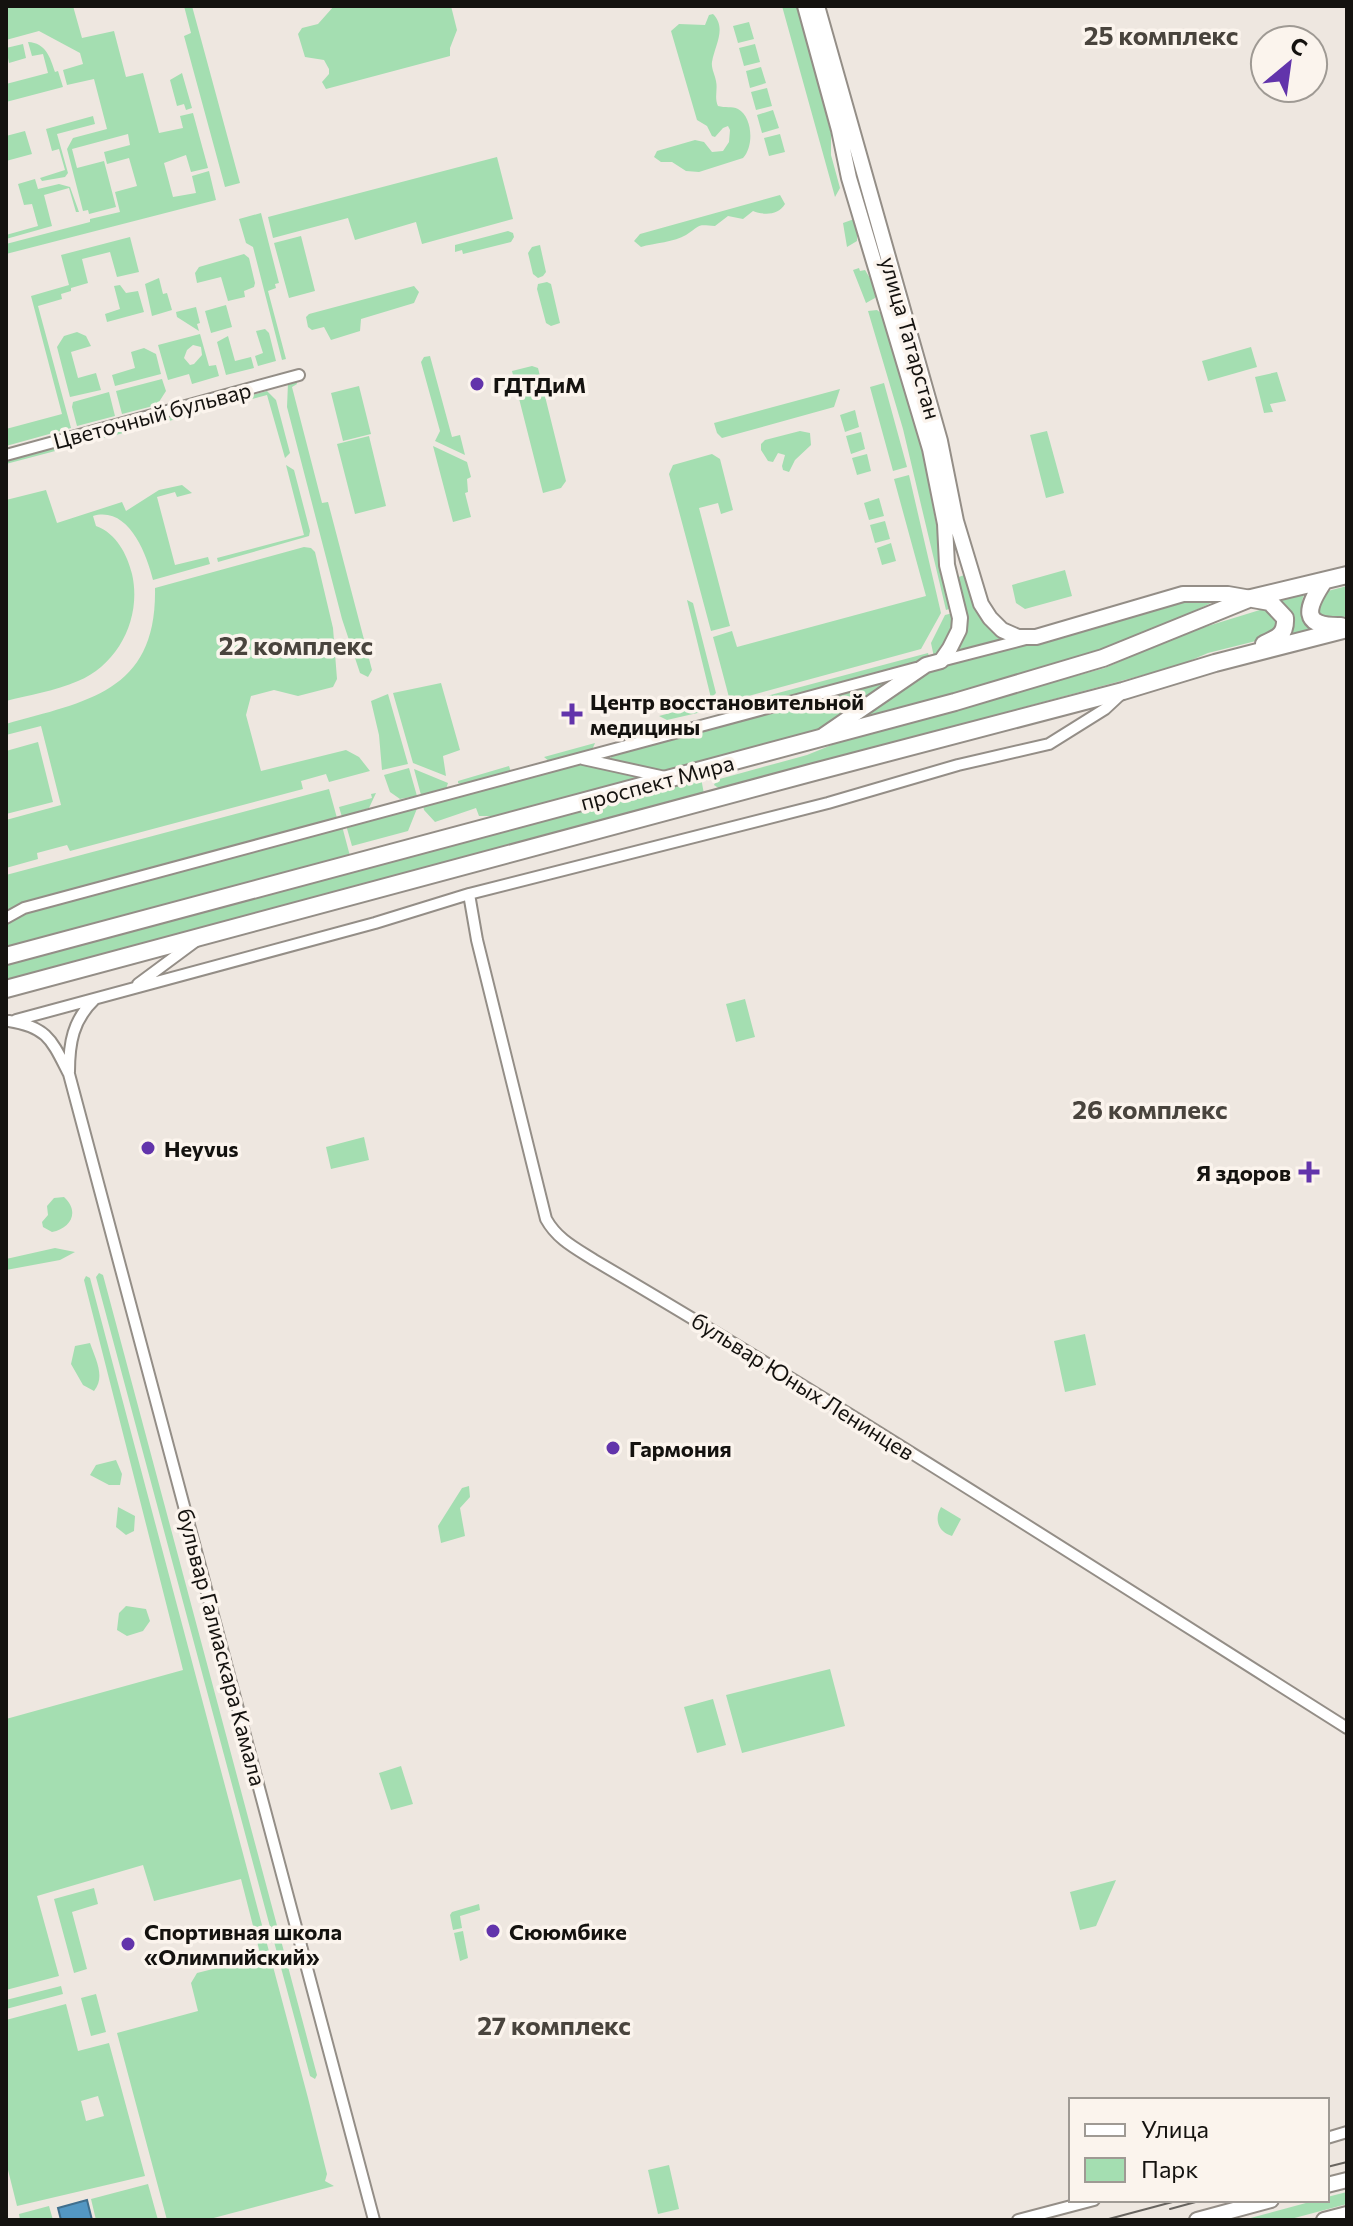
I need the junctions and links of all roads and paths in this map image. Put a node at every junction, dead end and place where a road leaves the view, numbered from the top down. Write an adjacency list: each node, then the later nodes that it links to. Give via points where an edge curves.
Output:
1 (805, 6): 6 (street, улица Татарстан, via 849,178 930,449)
2 (817, 6): 5 (street, улица Татарстан)
3 (299, 375): 4 (street, Цветочный бульвар)
4 (6, 455)
5 (970, 561): 6 (street, via 959,570); 11 (street, улица Татарстан, via 990,618 1018,637)
6 (947, 565): 12 (street, улица Татарстан, via 960,618 956,638)
7 (1347, 575): 8 (main road, проспект Мира)
8 (1324, 581): 9 (main road, проспект Мира); 10 (main road, via 1312,598 1310,613 1323,627)
9 (1251, 598): 11 (street, via 1183,594); 13 (main road, via 1281,611 1283,632); 15 (main road, проспект Мира, via 1103,658)
10 (1347, 628): 13 (main road, проспект Мира)
11 (1036, 637): 12 (street)
12 (933, 663): 15 (street); 16 (street)
13 (1215, 663): 14 (main road, проспект Мира)
14 (1123, 691): 19 (main road, проспект Мира); 20 (street, via 1105,709 1049,744)
15 (819, 739): 17 (main road, проспект Мира)
16 (578, 758): 18 (street); 21 (street, via 24,908)
17 (716, 766): 18 (main road, проспект Мира); 19 (main road, via 708,784)
18 (671, 778): 23 (main road, проспект Мира)
19 (724, 796): 22 (main road, проспект Мира)
20 (469, 894): 24 (street); 29 (street, бульвар Юных Ленинцев, via 553,1231)
21 (6, 918)
22 (203, 936): 24 (street); 25 (main road, проспект Мира)
23 (6, 956)
24 (133, 987): 26 (street)
25 (6, 989)
26 (95, 999): 27 (street); 28 (street, via 78,1017)
27 (8, 1022): 28 (street, via 38,1028)
28 (69, 1074): 33 (street, бульвар Галиаскара Камала)
29 (1347, 1728)
30 (1086, 2202): 34 (street)
31 (1264, 2202): 35 (street)
32 (1347, 2214): 36 (street)
33 (374, 2220)
34 (1018, 2220)
35 (1197, 2220)
36 (1324, 2220)

